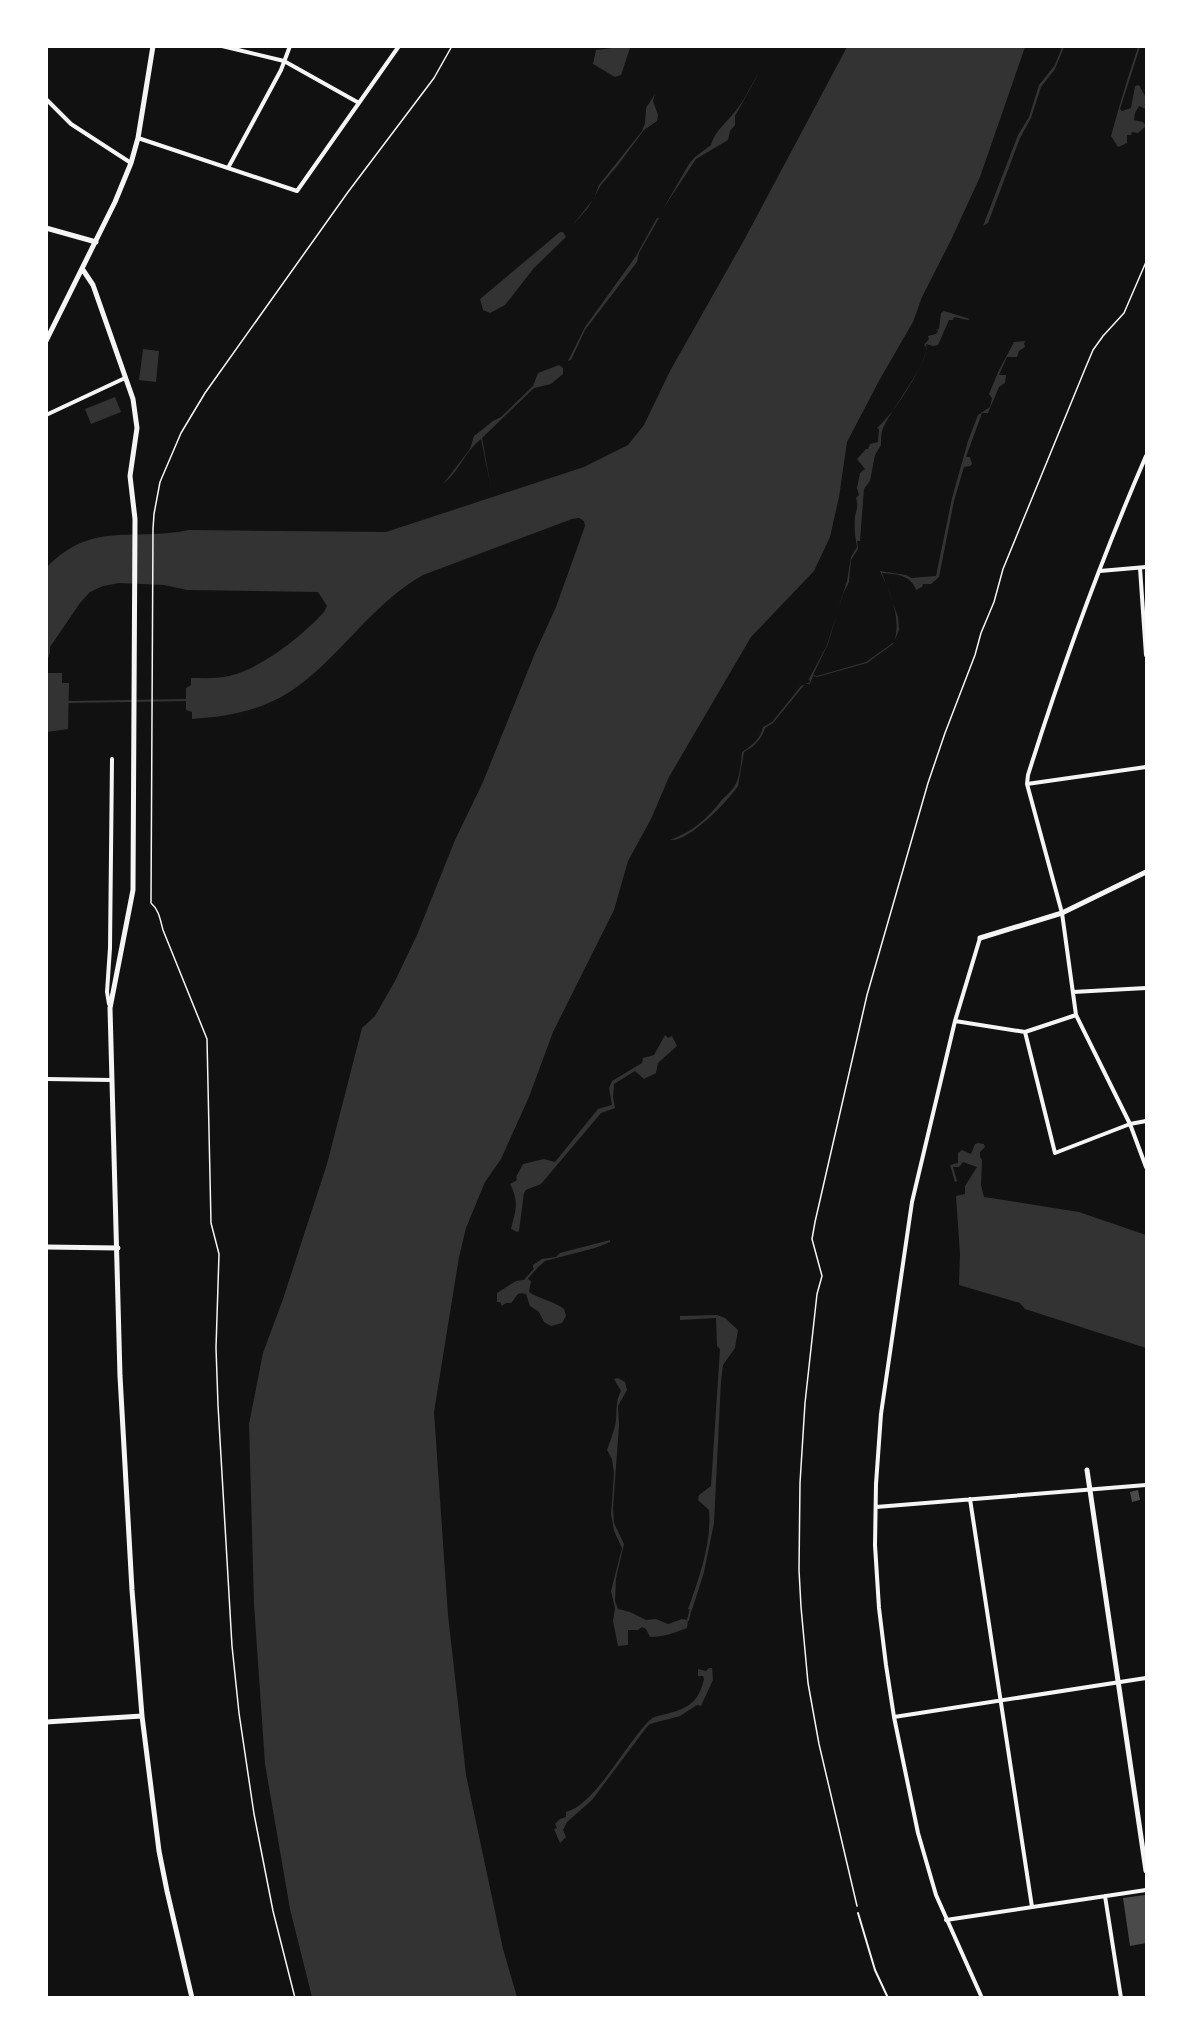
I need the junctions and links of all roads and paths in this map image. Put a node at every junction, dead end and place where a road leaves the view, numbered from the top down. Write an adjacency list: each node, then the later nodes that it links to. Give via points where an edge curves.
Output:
1 (153, 46): 9 (street)
2 (222, 46): 6 (street)
3 (290, 46): 6 (street)
4 (399, 46): 8 (street)
5 (452, 46): 61 (path, via 434,78 199,402 171,453 154,514 151,903 159,914 207,1039 212,1223 219,1254 217,1383 232,1646 254,1814)
6 (284, 61): 8 (street); 11 (street)
7 (46, 99): 10 (street, via 70,123)
8 (359, 103): 11 (street, via 297,191)
9 (138, 138): 10 (street); 11 (street)
10 (131, 163): 13 (street)
11 (228, 168)
12 (46, 228): 13 (street)
13 (96, 242): 15 (street)
14 (1146, 262): 58 (path, via 1124,314 1093,350 1022,519 945,733 864,1006 812,1239 822,1276 805,1403 800,1588 808,1683)
15 (83, 270): 16 (street); 17 (street, via 93,285)
16 (46, 341)
17 (126, 378): 18 (street); 32 (street, via 137,428 130,476 135,519 133,890)
18 (46, 415)
19 (1146, 456): 22 (street)
20 (1146, 567): 21 (street)
21 (1140, 568): 22 (street); 23 (street)
22 (1100, 571): 26 (street)
23 (1146, 655)
24 (112, 759): 32 (street, via 106,992)
25 (1146, 766): 26 (street)
26 (1027, 784): 28 (street)
27 (1146, 872): 28 (street)
28 (1062, 913): 29 (street); 31 (street)
29 (980, 938): 34 (street)
30 (1146, 988): 31 (street)
31 (1072, 992): 33 (street)
32 (110, 1008): 37 (street)
33 (1076, 1015): 35 (street); 39 (street)
34 (955, 1021): 35 (street); 47 (street, via 912,1202 881,1414)
35 (1025, 1032): 39 (street, via 1055,1153)
36 (46, 1079): 37 (street)
37 (111, 1080): 42 (street)
38 (1146, 1121): 39 (street)
39 (1130, 1124): 40 (street)
40 (1146, 1167)
41 (46, 1247): 42 (street)
42 (118, 1248): 51 (street, via 120,1359)
43 (1088, 1470): 45 (street)
44 (1146, 1485): 45 (street)
45 (1090, 1489): 46 (street); 49 (street)
46 (970, 1499): 47 (street); 50 (street)
47 (876, 1507): 52 (street, via 879,1608)
48 (1146, 1678): 49 (street)
49 (1119, 1682): 50 (street); 54 (street)
50 (1001, 1700): 52 (street); 57 (street)
51 (142, 1716): 53 (street); 60 (street, via 159,1851)
52 (894, 1717): 59 (street, via 918,1833)
53 (46, 1722)
54 (1146, 1871)
55 (1146, 1890): 56 (street)
56 (1105, 1896): 57 (street); 64 (street)
57 (1032, 1907): 59 (street)
58 (858, 1913): 62 (lane)
59 (946, 1920): 63 (street)
60 (192, 1998)
61 (295, 1998)
62 (888, 1998)
63 (982, 1998)
64 (1121, 1998)

